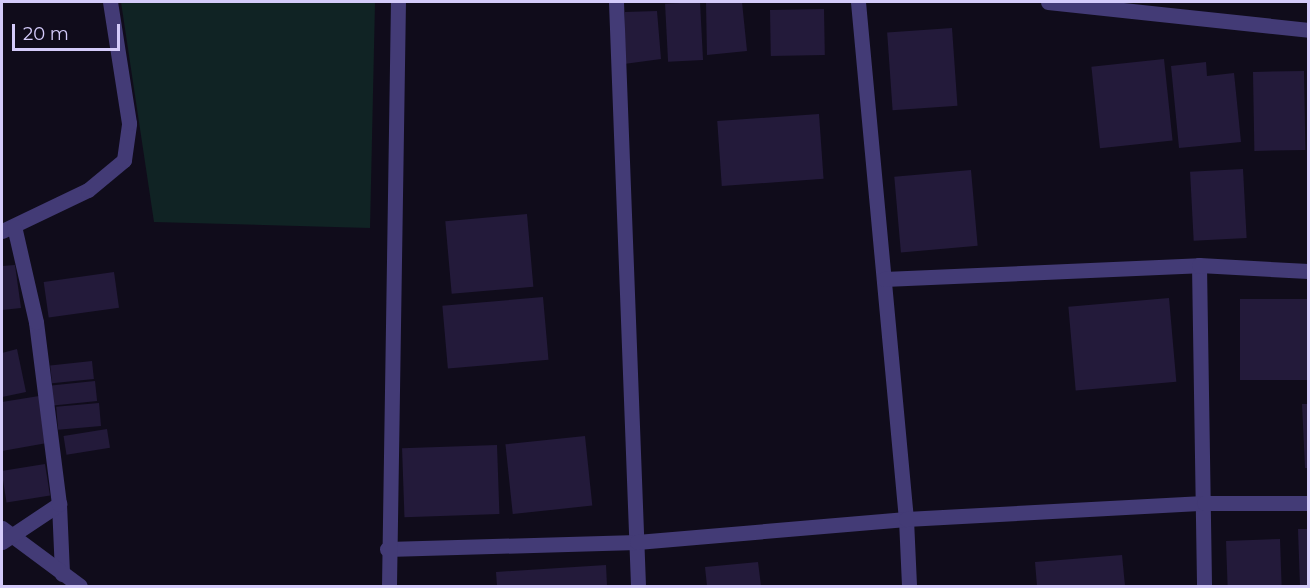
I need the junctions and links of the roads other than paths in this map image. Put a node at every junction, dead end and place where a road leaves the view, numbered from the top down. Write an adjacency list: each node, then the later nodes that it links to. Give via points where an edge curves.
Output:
1 (110, 2): 7 (street, via 129,123 124,160 88,190)
2 (398, 2): 17 (street)
3 (616, 2): 16 (street)
4 (858, 2): 10 (street)
5 (1048, 2): 6 (street)
6 (1308, 30)
7 (8, 229): 13 (street, via 36,322)
8 (1199, 265): 9 (street); 10 (street); 11 (street)
9 (1308, 271)
10 (884, 279): 14 (street)
11 (1204, 503): 12 (street); 14 (street); 23 (street)
12 (1308, 503)
13 (59, 504): 15 (street); 18 (street)
14 (906, 519): 16 (street); 22 (street)
15 (5, 535): 18 (street)
16 (638, 542): 17 (street); 21 (street)
17 (387, 549): 20 (street)
18 (62, 574): 19 (street)
19 (80, 586)
20 (389, 586)
21 (638, 586)
22 (909, 586)
23 (1204, 586)

